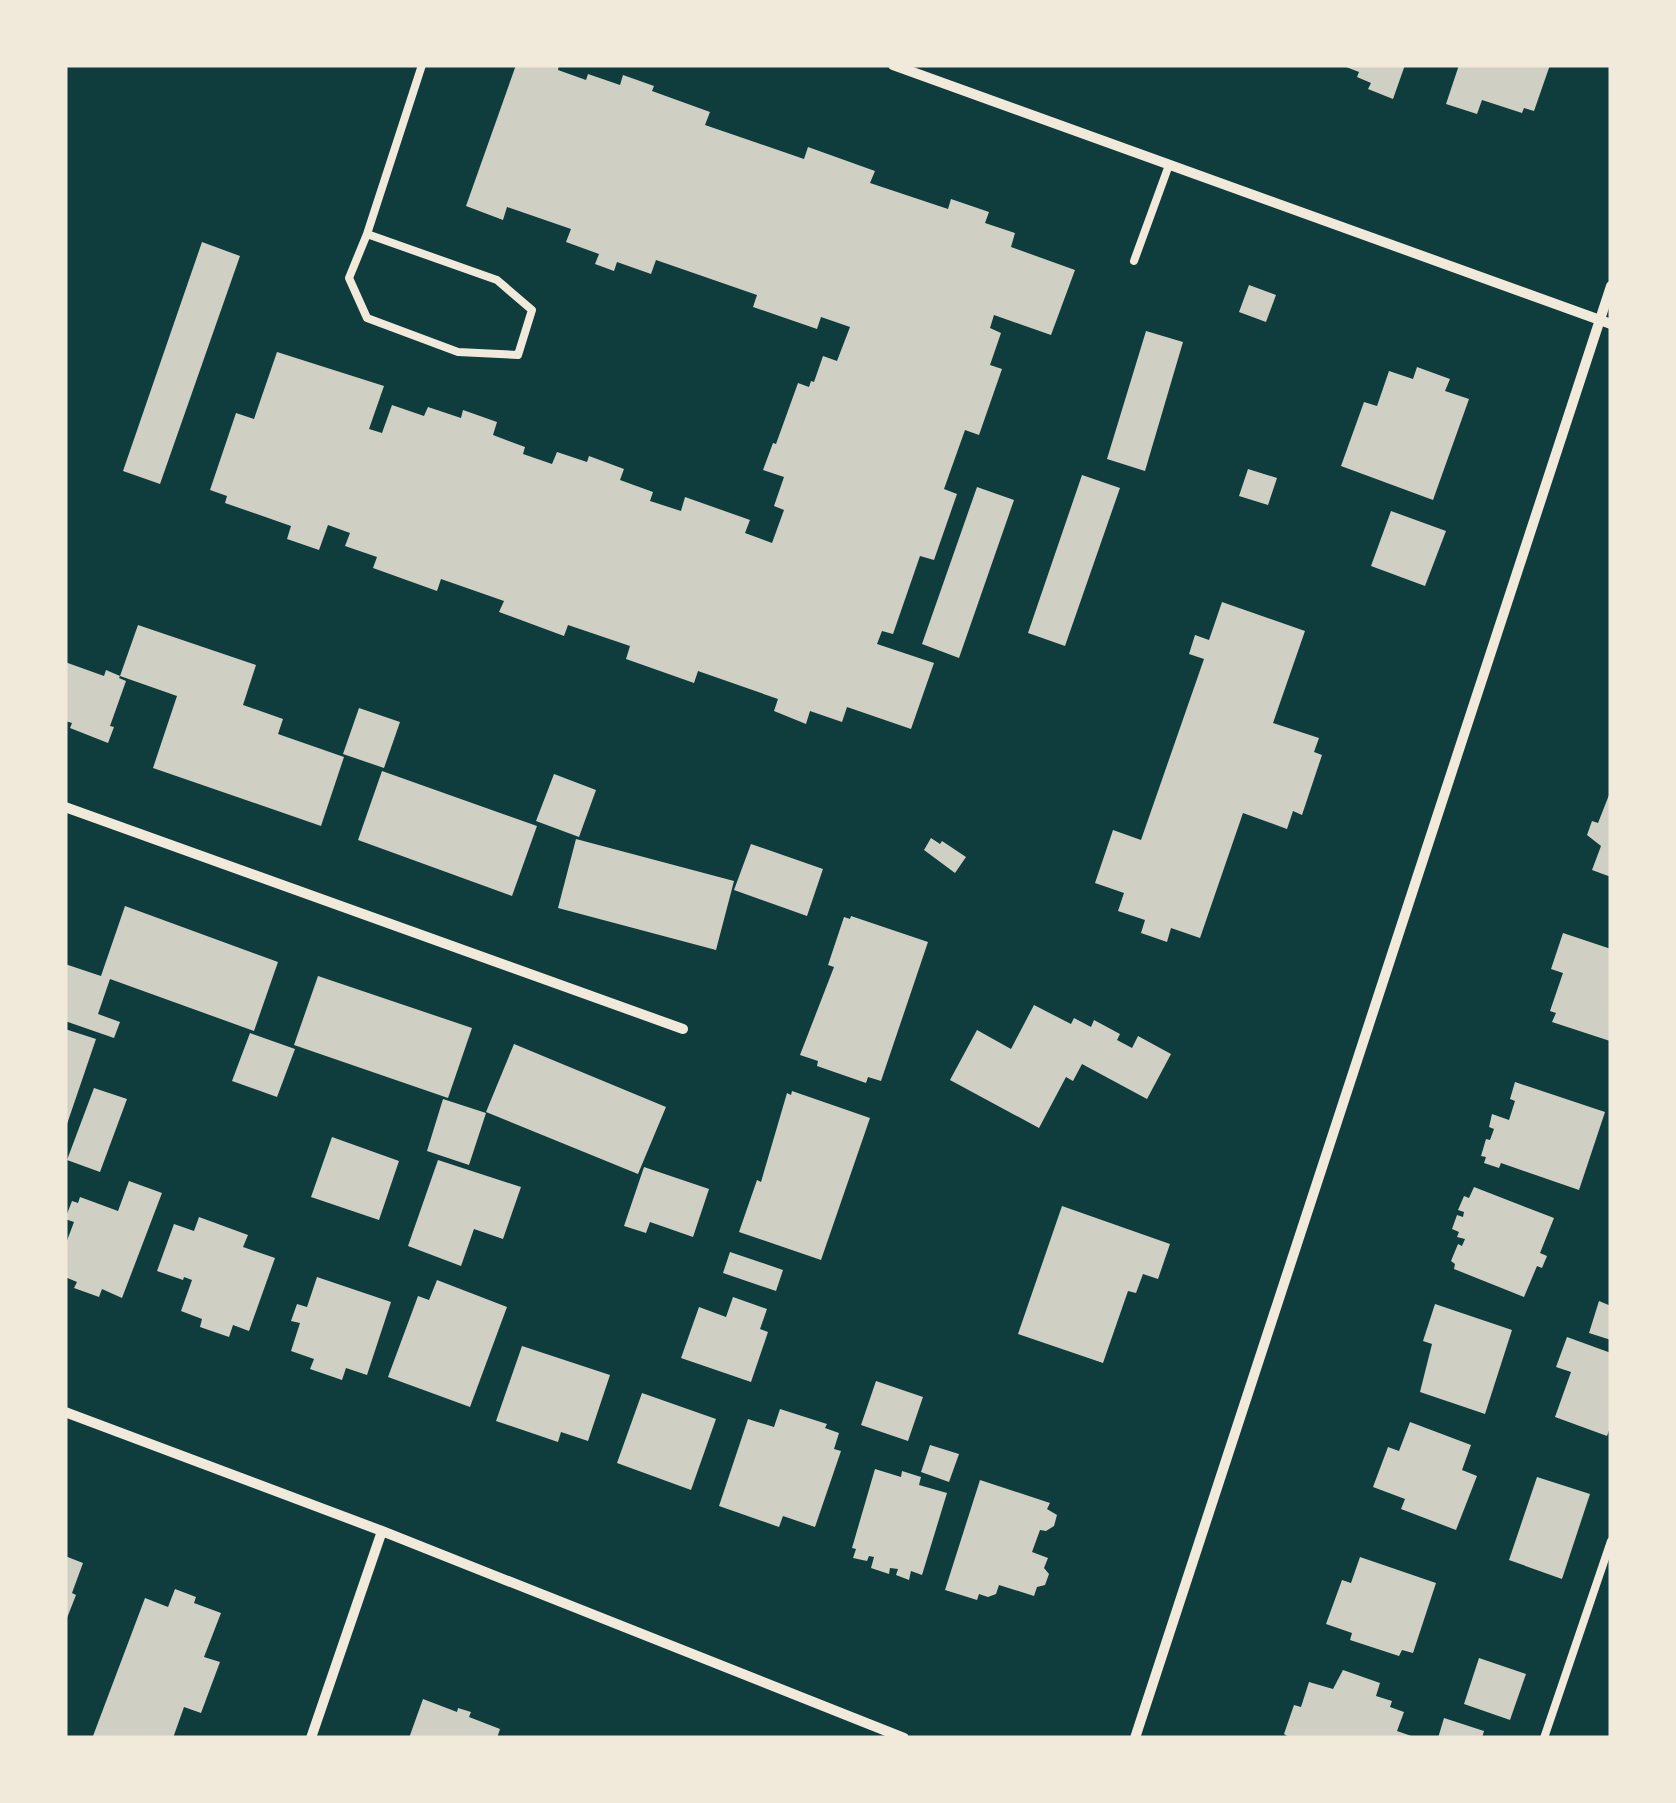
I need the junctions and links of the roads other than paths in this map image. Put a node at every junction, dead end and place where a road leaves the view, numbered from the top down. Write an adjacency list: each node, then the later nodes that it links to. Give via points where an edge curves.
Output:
1 (422, 65): 4 (lane)
2 (893, 65): 3 (street)
3 (1169, 164): 5 (lane); 7 (street)
4 (368, 234): 4 (lane, via 497,280 532,310 518,355 458,352 366,318 349,278)
5 (1134, 261)
6 (1611, 286): 7 (street)
7 (1599, 320): 8 (street); 16 (street)
8 (1611, 324)
9 (65, 807): 10 (street)
10 (683, 1029)
11 (65, 1412): 12 (street)
12 (382, 1531): 14 (street); 15 (street)
13 (1611, 1541): 17 (lane)
14 (311, 1738)
15 (904, 1738)
16 (1135, 1738)
17 (1544, 1738)

